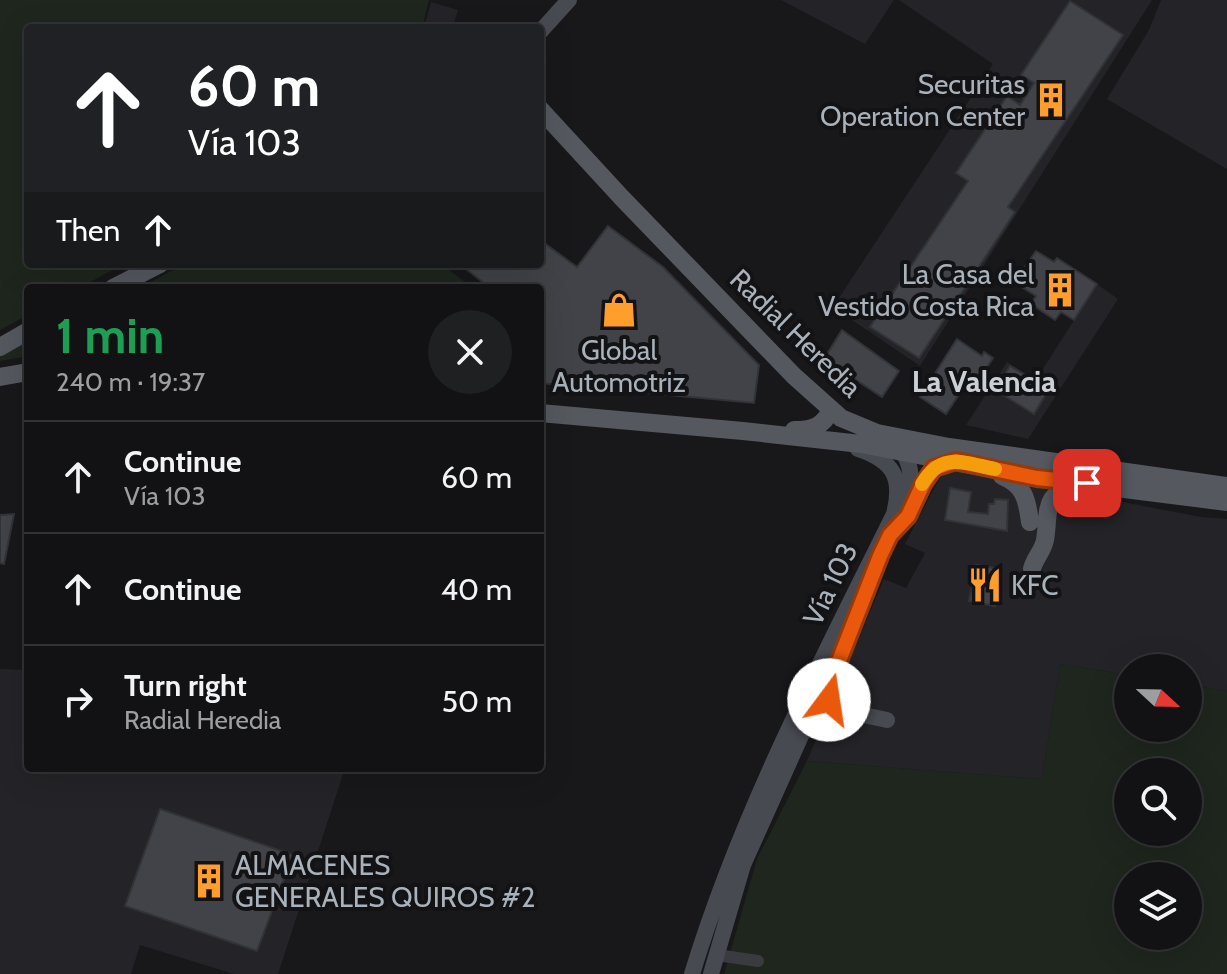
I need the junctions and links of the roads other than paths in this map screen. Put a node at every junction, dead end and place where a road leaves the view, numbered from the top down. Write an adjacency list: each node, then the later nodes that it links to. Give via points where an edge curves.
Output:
1 (569, 0): 2 (main road)
2 (544, 28)
3 (544, 113): 12 (main road, Radial Heredia)
4 (152, 268): 6 (main road)
5 (168, 268): 7 (main road)
6 (121, 284)
7 (138, 284)
8 (24, 333): 9 (main road)
9 (0, 347)
10 (24, 373): 11 (main road)
11 (0, 377)
12 (831, 409): 14 (main road, via 825,420 808,430); 15 (main road, Radial Heredia)
13 (544, 413): 14 (main road, Radial Heredia)
14 (743, 431): 16 (main road, Radial Heredia)
15 (877, 433): 17 (main road); 22 (main road, Radial Heredia)
16 (818, 439): 17 (main road, Radial Heredia); 28 (main road, Vía 103, via 880,458 894,473 899,489 894,514)
17 (903, 451): 18 (main road, Radial Heredia); 25 (main road, Vía 103, via 910,491)
18 (956, 461): 19 (main road, Radial Heredia); 25 (main road, via 928,474 908,516)
19 (977, 466): 20 (main road, Radial Heredia); 24 (main road, via 1022,489)
20 (1037, 478): 21 (main road, Radial Heredia); 22 (main road, via 1052,471 1197,491)
21 (1087, 483): 23 (main road, Radial Heredia); 26 (main road, via 1062,490 1050,501 1044,542)
22 (1227, 489)
23 (1227, 502)
24 (1030, 522)
25 (890, 535): 27 (main road, Vía 103)
26 (1032, 569)
27 (862, 600): 29 (main road, Vía 103); 30 (main road, via 827,695 836,709)
28 (808, 688): 29 (main road); 31 (main road, Vía 103)
29 (806, 720): 31 (main road); 33 (main road, Vía 103, via 743,865)
30 (887, 720)
31 (786, 739): 33 (main road, via 781,764 734,865 707,948); 34 (main road, Vía 103, via 735,847)
32 (758, 961): 33 (street)
33 (711, 968)
34 (692, 974)

